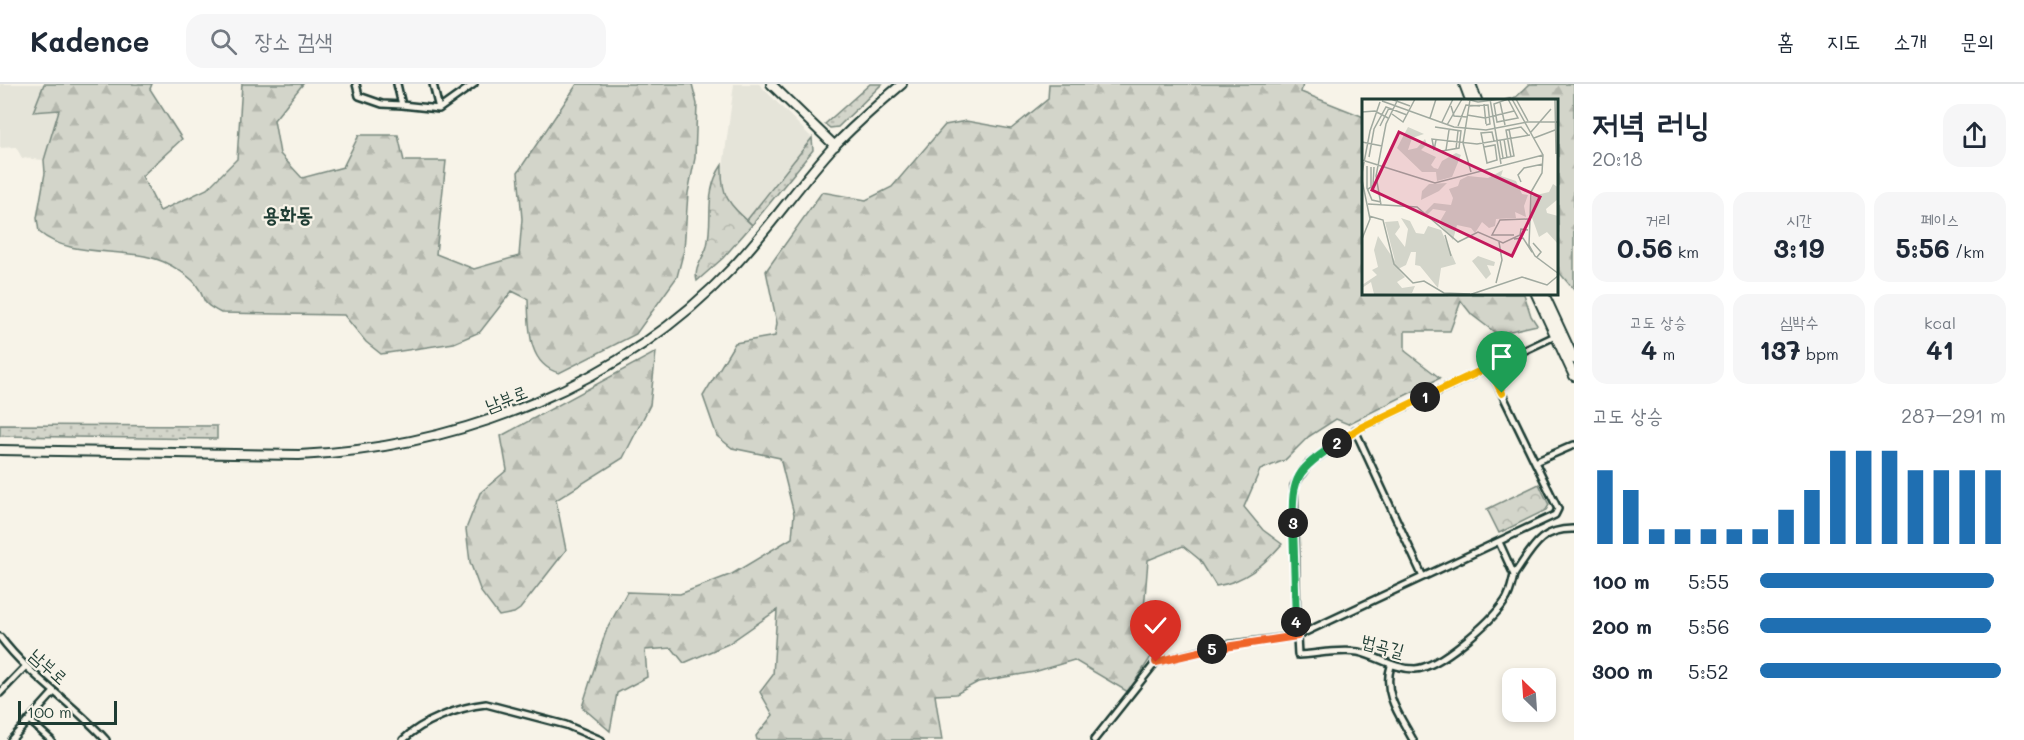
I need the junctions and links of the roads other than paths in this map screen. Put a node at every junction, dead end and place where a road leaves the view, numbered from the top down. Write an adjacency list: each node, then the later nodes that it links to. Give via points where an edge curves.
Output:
1 (356, 84): 11 (street, via 359,96 382,104)
2 (396, 84): 11 (street)
3 (433, 84): 12 (street)
4 (474, 84): 12 (street)
5 (771, 84): 13 (street)
6 (902, 84): 13 (street, 남부로)
7 (1464, 84): 9 (street)
8 (1471, 84): 10 (street)
9 (1470, 99)
10 (1477, 99)
11 (402, 105): 12 (street)
12 (439, 109)
13 (835, 146): 22 (street, 남부로, via 754,245 681,314 621,358 510,413 425,439 341,453)
14 (1537, 296): 16 (street)
15 (1545, 296): 17 (street)
16 (1555, 336): 18 (street); 19 (street)
17 (1574, 359)
18 (1489, 367): 20 (street); 23 (street)
19 (1574, 376)
20 (1356, 430): 27 (street); 28 (street, via 1308,464 1294,486)
21 (1574, 445): 23 (street)
22 (0, 450)
23 (1535, 462): 25 (street, via 1558,509 1555,515)
24 (1574, 529): 26 (street, 법곡길, via 1557,528 1538,540)
25 (1499, 542): 26 (street); 27 (street)
26 (1514, 575): 31 (street, 법곡길, via 1506,601 1434,664 1415,669)
27 (1424, 577): 28 (street)
28 (1297, 636): 31 (street, 법곡길, via 1298,655 1355,651); 40 (street, via 1226,645 1156,662)
29 (0, 637): 30 (street, 남부로)
30 (26, 666): 32 (street, 남부로); 33 (street)
31 (1390, 666): 41 (street, via 1386,683)
32 (54, 692): 34 (street); 37 (street, 남부로)
33 (0, 693)
34 (29, 720): 35 (street); 36 (street)
35 (11, 740)
36 (51, 740)
37 (106, 740)
38 (403, 740): 39 (street, via 418,727 486,704 566,725)
39 (601, 740)
40 (1094, 740)
41 (1413, 740)

